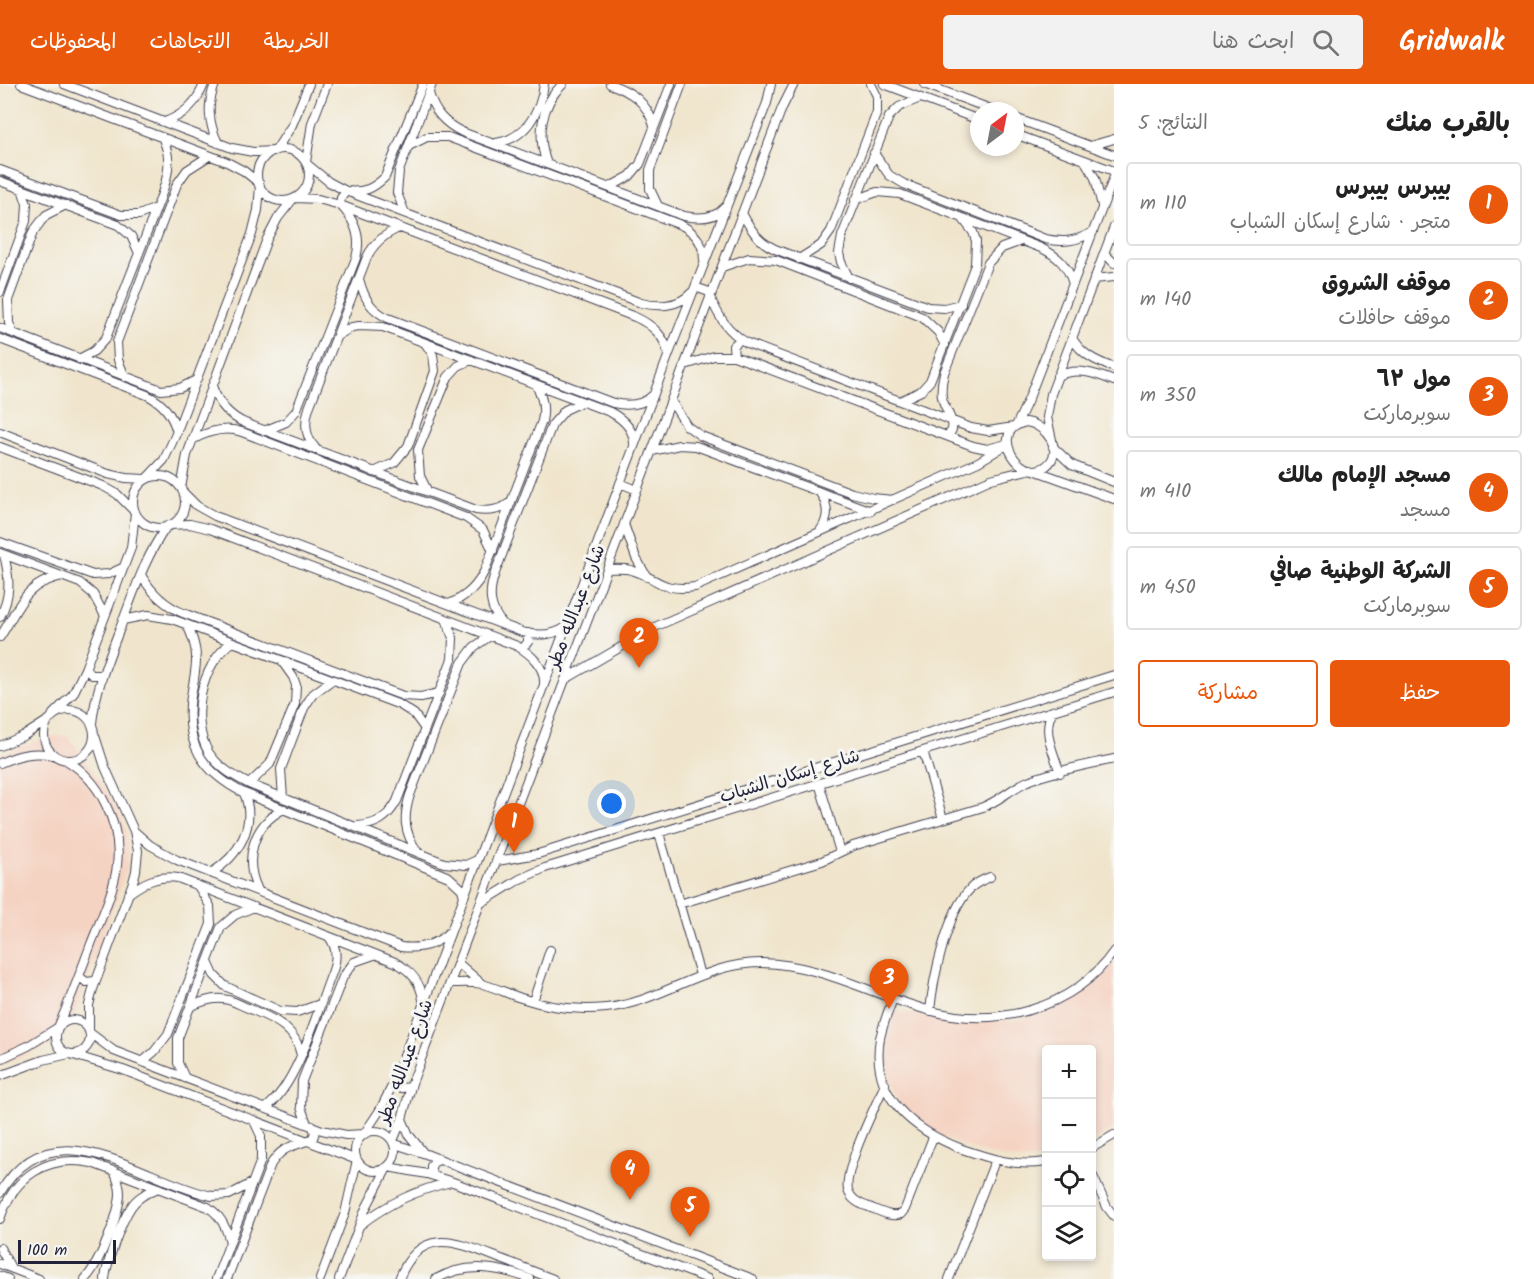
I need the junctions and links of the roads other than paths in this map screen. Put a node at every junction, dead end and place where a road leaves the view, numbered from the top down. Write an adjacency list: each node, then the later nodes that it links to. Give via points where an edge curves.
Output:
1 (21, 84): 19 (street)
2 (64, 84): 33 (street)
3 (215, 84): 23 (street)
4 (309, 84): 27 (street)
5 (327, 84): 29 (street)
6 (423, 84): 60 (street)
7 (432, 84): 21 (street)
8 (563, 84): 22 (street)
9 (610, 84): 18 (street)
10 (670, 84): 38 (street)
11 (682, 84): 56 (street)
12 (771, 84): 26 (street, شارع عبدالله مطر)
13 (794, 84): 28 (street, شارع عبدالله مطر)
14 (871, 84): 31 (street, via 878,104)
15 (884, 84): 24 (street)
16 (927, 85): 25 (street)
17 (544, 87): 22 (street); 34 (street)
18 (627, 87): 38 (street, via 647,109)
19 (43, 88): 39 (street)
20 (203, 88): 23 (street, via 207,96); 33 (street, via 190,108)
21 (429, 93): 37 (street, via 437,113); 46 (street)
22 (554, 94): 36 (street)
23 (211, 95): 44 (street, via 209,115)
24 (920, 98): 30 (street); 35 (street, via 899,107)
25 (972, 102)
26 (767, 103): 28 (street, via 774,100); 79 (street, شارع عبدالله مطر)
27 (301, 107): 29 (street, via 306,115); 49 (street)
28 (782, 108): 84 (street, شارع عبدالله مطر)
29 (315, 114): 58 (street)
30 (970, 117)
31 (875, 120): 35 (street, via 883,118); 92 (street)
32 (1024, 121): 43 (street)
33 (165, 122): 44 (street)
34 (531, 122): 36 (street); 45 (street, via 515,138)
35 (885, 124): 50 (street)
36 (542, 126): 59 (street, via 541,145)
37 (453, 127): 40 (street); 45 (street)
38 (654, 127): 54 (street)
39 (162, 137): 53 (street); 73 (street, via 169,163)
40 (448, 137): 46 (street, via 428,137); 88 (street)
41 (1024, 137): 51 (street)
42 (1114, 139): 47 (street)
43 (1076, 141): 47 (street); 51 (street)
44 (218, 143): 48 (street)
45 (493, 143): 59 (street)
46 (409, 146): 62 (street)
47 (1090, 146): 52 (street)
48 (232, 148): 49 (street, via 253,152); 57 (street, via 232,156)
49 (275, 150): 58 (street, via 296,152); 66 (street, via 260,164)
50 (874, 153): 67 (street, via 889,175); 74 (street)
51 (1071, 155): 55 (street)
52 (1114, 155)
53 (209, 156): 57 (street); 75 (street, via 187,170)
54 (643, 157): 56 (street); 68 (street, via 630,176)
55 (1084, 160): 63 (street); 81 (street, via 1095,178)
56 (653, 161): 78 (street, via 648,179)
57 (226, 162): 66 (street)
58 (306, 163): 70 (street); 72 (street, via 308,183)
59 (547, 164): 68 (street)
60 (390, 168): 62 (street); 70 (street, via 368,190)
61 (0, 170): 82 (street)
62 (399, 171): 83 (street, via 397,193)
63 (1114, 171)
64 (0, 180): 69 (street)
65 (1114, 180): 81 (street)
66 (260, 184): 72 (street, via 274,199); 95 (street)
67 (904, 184): 71 (street, via 898,187); 98 (street)
68 (609, 187): 78 (street)
69 (21, 189): 77 (street); 91 (street, via 27,204)
70 (346, 191): 76 (street); 83 (street)
71 (900, 194): 74 (street, via 877,192); 86 (street)
72 (294, 198): 76 (street); 97 (street)
73 (160, 199): 75 (street); 80 (street)
74 (855, 200): 96 (street)
75 (170, 202): 131 (street)
76 (340, 205): 90 (street); 103 (street, via 356,228)
77 (66, 206): 87 (street); 93 (street, via 46,215)
78 (658, 206): 85 (street)
79 (726, 206): 85 (street, via 722,212 708,217); 109 (street, شارع عبدالله مطر)
80 (156, 208): 82 (street, via 130,216); 102 (street)
81 (1102, 208): 94 (street)
82 (113, 213): 87 (street)
83 (405, 213): 104 (street)
84 (742, 213): 101 (street, via 758,240); 113 (street, شارع عبدالله مطر)
85 (684, 216): 88 (street)
86 (962, 218): 99 (street); 111 (street, via 976,241)
87 (110, 222): 102 (street, via 131,236)
88 (681, 225): 109 (street, via 698,240)
89 (1114, 227): 105 (street)
90 (399, 228): 106 (street, via 382,237); 112 (street)
91 (24, 229): 93 (street); 120 (street)
92 (831, 231): 96 (street, via 835,238); 107 (street, via 821,245)
93 (33, 232): 122 (street)
94 (1093, 232): 98 (street, via 1075,240); 119 (street)
95 (252, 234): 97 (street); 152 (street)
96 (842, 236): 116 (street, via 839,253)
97 (267, 239): 157 (street)
98 (1045, 239): 100 (street)
99 (1022, 241): 100 (street); 114 (street, via 1002,248)
100 (1041, 248): 119 (street, via 1059,259)
101 (780, 251): 107 (street); 108 (street, via 774,254)
102 (139, 253): 129 (street)
103 (358, 253): 106 (street); 164 (street)
104 (507, 253): 112 (street); 125 (street)
105 (1104, 253): 110 (street); 118 (street)
106 (367, 257): 117 (street)
107 (799, 259): 116 (street)
108 (776, 260): 113 (street, via 749,258); 127 (street)
109 (705, 263): 121 (street, شارع عبدالله مطر)
110 (1114, 263)
111 (975, 265): 114 (street); 124 (street)
112 (502, 267): 130 (street)
113 (722, 267): 123 (street, شارع عبدالله مطر)
114 (985, 268): 149 (street)
115 (1114, 277): 118 (street)
116 (849, 278): 126 (street)
117 (358, 279): 128 (street, via 364,297); 135 (street)
118 (1094, 279): 136 (street)
119 (1073, 284): 171 (street)
120 (1, 289): 122 (street)
121 (695, 289): 123 (street); 125 (street, via 679,302); 144 (street, شارع عبدالله مطر)
122 (12, 290): 134 (street, via 7,312)
123 (711, 295): 138 (street, via 722,322); 146 (street, شارع عبدالله مطر)
124 (961, 304): 126 (street, via 944,308); 140 (street)
125 (648, 305): 130 (street)
126 (920, 305): 127 (street)
127 (916, 314): 140 (street, via 934,326)
128 (380, 315): 132 (street); 141 (street)
129 (114, 319): 131 (street); 143 (street, via 101,345)
130 (643, 320): 144 (street, via 663,341)
131 (123, 322): 151 (street, via 116,351)
132 (376, 325): 135 (street, via 352,327); 139 (street)
133 (0, 328): 134 (street)
134 (13, 333): 143 (street)
135 (337, 336): 166 (street)
136 (1072, 338): 147 (street, via 1085,355); 150 (street)
137 (0, 339): 158 (street)
138 (741, 339): 142 (street, via 733,346); 161 (street)
139 (424, 342): 145 (street); 153 (street, via 433,355)
140 (945, 345): 148 (street)
141 (478, 351): 145 (street); 163 (street)
142 (734, 356): 146 (street, via 714,356); 177 (street)
143 (79, 359): 151 (street)
144 (668, 359): 159 (street, شارع عبدالله مطر)
145 (473, 360): 155 (street, via 452,371); 156 (street)
146 (685, 365): 160 (street, شارع عبدالله مطر)
147 (1114, 368)
148 (936, 369): 149 (street); 161 (street, via 926,386)
149 (944, 373): 169 (street, via 942,398)
150 (1057, 376): 154 (street, via 1081,370); 180 (street, via 1047,417)
151 (125, 377): 158 (street)
152 (197, 379): 158 (street, via 180,388); 175 (street)
153 (434, 379): 155 (street, via 440,378); 181 (street)
154 (1114, 381)
155 (444, 383): 186 (street)
156 (535, 384): 162 (street); 168 (street, via 542,398)
157 (212, 386): 167 (street, via 226,410); 178 (street)
158 (149, 391): 175 (street, via 170,414)
159 (654, 394): 163 (street, via 640,403); 182 (street, شارع عبدالله مطر)
160 (671, 401): 176 (street, via 687,426); 187 (street, شارع عبدالله مطر)
161 (900, 401): 169 (street)
162 (582, 402): 165 (street); 170 (street, via 565,410)
163 (613, 403): 165 (street)
164 (296, 411): 166 (street); 173 (street, via 286,422)
165 (610, 412): 182 (street, via 631,430)
166 (307, 415): 185 (street, via 308,438)
167 (240, 421): 172 (street); 173 (street)
168 (542, 421): 170 (street); 205 (street)
169 (952, 421): 171 (street, via 988,431); 177 (street, via 953,430)
170 (552, 425): 228 (street)
171 (1015, 427): 179 (street); 180 (street, via 1032,423 1043,429)
172 (237, 431): 178 (street, via 215,431); 192 (street)
173 (264, 431): 185 (street)
174 (0, 432): 191 (street)
175 (176, 434): 178 (street, via 183,444); 193 (street, via 164,460)
176 (701, 436): 183 (street, via 696,439); 197 (street)
177 (947, 436): 179 (street, via 987,449)
178 (191, 441): 198 (street)
179 (1008, 443): 189 (street, via 1015,460); 204 (street, via 986,459)
180 (1052, 443): 189 (street, via 1049,463); 194 (street, via 1072,465)
181 (408, 446): 186 (street); 190 (street, via 394,463)
182 (634, 446): 195 (street, شارع عبدالله مطر)
183 (696, 446): 187 (street); 201 (street)
184 (0, 447): 196 (street)
185 (317, 450): 188 (street)
186 (418, 450): 200 (street, via 420,476)
187 (652, 451): 199 (street, شارع عبدالله مطر)
188 (358, 466): 190 (street); 192 (street)
189 (1032, 470): 203 (street); 254 (street, via 991,479 697,607 638,635)
190 (374, 472): 200 (street)
191 (108, 474): 193 (street); 196 (street, via 108,483)
192 (355, 475): 210 (street)
193 (146, 478): 198 (street, via 170,478); 208 (street, via 135,490)
194 (1114, 482)
195 (620, 483): 199 (street); 240 (street, شارع عبدالله مطر)
196 (103, 486): 208 (street)
197 (841, 489): 202 (street); 204 (street)
198 (182, 490): 209 (street, via 197,506); 212 (street, via 183,511)
199 (637, 490): 211 (street, شارع عبدالله مطر)
200 (428, 492): 206 (street)
201 (819, 492): 202 (street); 214 (street, via 827,517)
202 (837, 498): 207 (street)
203 (1114, 499)
204 (894, 500): 207 (street)
205 (511, 501): 206 (street, via 495,510); 216 (street)
206 (476, 510): 210 (street)
207 (871, 511): 214 (street)
208 (134, 512): 212 (street, via 148,526); 218 (street, via 133,536)
209 (215, 516): 213 (street, via 210,520); 219 (street)
210 (471, 520): 216 (street, via 483,530)
211 (624, 524): 220 (street, شارع عبدالله مطر); 224 (street)
212 (168, 526): 213 (street, via 190,524); 221 (street)
213 (210, 529): 225 (street)
214 (819, 533): 224 (street, via 694,587 670,588)
215 (0, 542): 222 (street)
216 (493, 551): 226 (street)
217 (2, 554): 223 (street); 229 (street, via 9,575)
218 (125, 564): 221 (street, via 138,561); 222 (street, via 101,576); 233 (street)
219 (346, 565): 225 (street); 231 (street)
220 (607, 569): 224 (street, via 630,570); 254 (street, شارع عبدالله مطر)
221 (142, 571): 232 (street, via 155,595); 237 (street)
222 (85, 573): 227 (street)
223 (62, 576): 227 (street); 230 (street, via 34,587)
224 (647, 578)
225 (341, 579): 236 (street)
226 (481, 579): 228 (street); 231 (street, via 467,595)
227 (80, 583): 233 (street, via 93,594)
228 (492, 584): 239 (street, via 494,611)
229 (8, 596): 230 (street); 234 (street)
230 (20, 601): 243 (street)
231 (448, 604): 239 (street)
232 (176, 610): 235 (street); 259 (street)
233 (105, 616): 247 (street)
234 (0, 617)
235 (172, 619): 237 (street, via 148,615); 238 (street)
236 (446, 619): 242 (street); 248 (street, via 453,649)
237 (123, 620): 251 (street)
238 (187, 625): 244 (street); 250 (street, via 197,654)
239 (504, 626): 241 (street)
240 (566, 627): 241 (street, via 552,633); 256 (street, شارع عبدالله مطر)
241 (528, 633): 245 (street, via 528,642)
242 (490, 636): 245 (street); 249 (street, via 468,655)
243 (0, 637)
244 (232, 642): 246 (street); 253 (street, via 213,661)
245 (522, 649): 256 (street, via 541,669)
246 (282, 661): 255 (street); 260 (street, via 296,686)
247 (85, 669): 251 (street, via 92,675); 264 (street, via 73,694)
248 (448, 670): 249 (street); 258 (street)
249 (458, 673): 286 (street)
250 (196, 674): 253 (street); 280 (street, via 190,710 191,735 201,759)
251 (102, 675): 265 (street)
252 (1114, 675): 269 (street, شارع إسكان الشباب)
253 (207, 677): 278 (street, via 201,732 209,753)
254 (566, 679): 293 (street, شارع عبدالله مطر)
255 (332, 680): 261 (street); 262 (street, via 313,693)
256 (544, 685): 291 (street, شارع عبدالله مطر)
257 (1114, 692): 263 (street, شارع إسكان الشباب)
258 (439, 693): 259 (street); 266 (street)
259 (403, 696): 261 (street)
260 (295, 704): 262 (street); 272 (street)
261 (400, 705): 266 (street, via 414,714)
262 (304, 708): 275 (street)
263 (1053, 711): 270 (street, شارع إسكان الشباب); 279 (street, via 1048,732)
264 (51, 717): 265 (street, via 61,710 79,711); 268 (street); 271 (street, via 44,735)
265 (92, 723): 267 (street)
266 (425, 729): 284 (street)
267 (95, 736): 274 (street, via 82,757); 283 (street)
268 (0, 746)
269 (881, 747): 277 (street); 298 (street, شارع إسكان الشباب)
270 (923, 751): 277 (street, شارع إسكان الشباب); 294 (street)
271 (54, 755): 273 (street, via 35,752); 274 (street)
272 (274, 756): 275 (street); 282 (street)
273 (1, 759)
274 (66, 760): 288 (street, via 87,776)
275 (284, 760): 287 (street, via 280,778)
276 (1113, 760): 279 (street)
277 (885, 763): 281 (street, شارع إسكان الشباب)
278 (224, 770): 280 (street); 282 (street)
279 (1060, 773): 294 (street, via 1026,782 991,804)
280 (219, 778): 285 (street)
281 (819, 783): 297 (street, شارع إسكان الشباب); 302 (street)
282 (249, 784): 287 (street)
283 (116, 792): 288 (street); 296 (street)
284 (401, 792): 286 (street); 295 (street, via 387,816)
285 (244, 793): 290 (street); 299 (street, via 248,810)
286 (410, 795): 303 (street, via 405,825)
287 (283, 798): 289 (street)
288 (103, 799): 319 (street, via 115,824 119,850 115,877)
289 (304, 806): 292 (street); 295 (street)
290 (284, 809): 292 (street); 300 (street, via 267,821)
291 (497, 809): 293 (street); 304 (street, شارع عبدالله مطر)
292 (301, 816): 309 (street)
293 (514, 816): 305 (street, شارع عبدالله مطر)
294 (943, 819): 302 (street)
295 (354, 827): 303 (street)
296 (134, 831): 307 (street); 313 (street, via 137,861)
297 (659, 833): 301 (street, شارع إسكان الشباب); 316 (street)
298 (594, 837): 301 (street); 305 (street, شارع إسكان الشباب)
299 (243, 838): 300 (street); 308 (street, via 231,858)
300 (254, 842): 312 (street, via 250,862)
301 (598, 852): 315 (street, شارع إسكان الشباب, via 532,873)
302 (840, 852): 316 (street, via 822,861)
303 (418, 853): 306 (street)
304 (478, 859): 306 (street, via 466,865); 314 (street, شارع عبدالله مطر)
305 (497, 861): 315 (street, شارع عبدالله مطر)
306 (444, 863): 309 (street)
307 (172, 868): 308 (street); 311 (street); 313 (street)
308 (211, 873): 312 (street)
309 (441, 873): 314 (street, via 456,882)
310 (990, 877): 348 (street, via 965,894 951,923 936,968)
311 (198, 886): 318 (street); 321 (street, via 210,906)
312 (258, 890): 317 (street)
313 (128, 894): 322 (street)
314 (464, 897): 324 (street, شارع عبدالله مطر)
315 (481, 903): 332 (street, شارع عبدالله مطر)
316 (679, 904): 335 (street)
317 (294, 906): 320 (street); 326 (street)
318 (254, 907): 320 (street); 323 (street, via 235,915)
319 (100, 921): 322 (street); 336 (street)
320 (289, 921): 325 (street)
321 (211, 924): 323 (street); 352 (street)
322 (115, 927): 337 (street)
323 (221, 927): 330 (street)
324 (450, 932): 326 (street, via 433,944); 344 (street, شارع عبدالله مطر)
325 (328, 936): 329 (street); 333 (street, via 335,948)
326 (401, 947): 331 (street)
327 (550, 950): 343 (street)
328 (1114, 951): 348 (street, via 1096,975 1053,1003 1034,1010 974,1017)
329 (376, 955): 331 (street); 334 (street, via 354,962)
330 (208, 962): 340 (street, via 219,981); 346 (street)
331 (395, 962): 344 (street, via 419,983)
332 (458, 963): 338 (street, شارع عبدالله مطر); 339 (street)
333 (334, 968): 334 (street); 345 (street)
334 (345, 973): 364 (street)
335 (700, 975): 342 (street, via 730,966 772,963 820,973); 343 (street, via 652,997 617,1007 581,1009)
336 (79, 976): 337 (street, via 86,982); 350 (street)
337 (95, 981): 351 (street, via 89,1005)
338 (451, 983): 339 (street); 367 (street, شارع عبدالله مطر)
339 (482, 984): 343 (street)
340 (232, 990): 341 (street); 347 (street)
341 (227, 999): 346 (street, via 212,999); 349 (street)
342 (892, 999): 348 (street); 366 (street, via 879,1050)
343 (533, 1001)
344 (423, 1003): 365 (street, شارع عبدالله مطر)
345 (320, 1004): 347 (street, via 297,1012); 355 (street)
346 (190, 1007): 353 (street)
347 (280, 1011): 349 (street)
348 (930, 1011)
349 (277, 1020): 355 (street, via 296,1038)
350 (59, 1026): 351 (street, via 68,1020 78,1020); 354 (street, via 56,1043); 357 (street)
351 (89, 1031): 354 (street, via 86,1048); 356 (street, via 105,1046)
352 (168, 1034): 353 (street); 358 (street)
353 (178, 1038): 362 (street, via 178,1062)
354 (70, 1054): 359 (street); 360 (street)
355 (301, 1055): 363 (street)
356 (127, 1056): 358 (street); 359 (street)
357 (3, 1058): 360 (street)
358 (142, 1062): 362 (street)
359 (123, 1070): 370 (street)
360 (12, 1071): 361 (street)
361 (0, 1076)
362 (185, 1078): 368 (street)
363 (292, 1078): 364 (street); 368 (street)
364 (302, 1082): 371 (street, via 300,1099)
365 (394, 1082): 367 (street, via 401,1088); 372 (street, شارع عبدالله مطر)
366 (885, 1084): 374 (street, via 911,1122); 374 (street, via 853,1160 848,1182 851,1196 891,1215 901,1214)
367 (411, 1087): 369 (street, شارع عبدالله مطر)
368 (266, 1108): 371 (street)
369 (402, 1119): 376 (street, شارع عبدالله مطر); 379 (street, via 409,1135)
370 (254, 1121): 375 (street); 380 (street, via 261,1136)
371 (309, 1125): 372 (street, via 346,1135); 375 (street, via 315,1130)
372 (364, 1134): 376 (street, via 382,1132); 381 (street, via 355,1146)
373 (1114, 1135): 377 (street)
374 (933, 1137): 383 (street)
375 (306, 1141): 381 (street); 386 (street, via 289,1146)
376 (394, 1143): 379 (street); 387 (street, via 395,1156)
377 (1096, 1146)
378 (48, 1153): 384 (street); 394 (street, via 16,1172); 395 (street, via 95,1152)
379 (426, 1154): 382 (street)
380 (261, 1160): 386 (street); 391 (street)
381 (357, 1160): 387 (street, via 368,1170); 398 (street)
382 (440, 1160): 389 (street, via 430,1166); 402 (street)
383 (995, 1161): 385 (street, via 1021,1165); 425 (street)
384 (51, 1163): 388 (street, via 82,1161); 400 (street, via 15,1187)
385 (1042, 1163)
386 (271, 1164): 412 (street)
387 (388, 1167): 389 (street); 398 (street)
388 (114, 1171): 393 (street); 397 (street, via 120,1186)
389 (434, 1176): 390 (street)
390 (453, 1182): 398 (street); 405 (street)
391 (252, 1183): 395 (street, via 229,1195); 403 (street)
392 (1096, 1183): 399 (street)
393 (158, 1188): 396 (street); 401 (street, via 136,1200)
394 (0, 1193)
395 (203, 1194): 396 (street)
396 (200, 1204): 403 (street, via 220,1218)
397 (115, 1215): 401 (street); 406 (street)
398 (355, 1216): 417 (street); 418 (street)
399 (1114, 1216)
400 (0, 1218)
401 (125, 1218): 407 (street)
402 (646, 1238): 405 (street); 424 (street)
403 (230, 1242): 411 (street)
404 (0, 1248): 409 (street)
405 (640, 1253): 423 (street)
406 (99, 1259): 407 (street); 415 (street)
407 (108, 1262): 416 (street)
408 (0, 1264): 409 (street)
409 (11, 1268): 414 (street)
410 (0, 1276): 413 (street)
411 (217, 1277): 412 (street)
412 (227, 1278)
413 (9, 1279)
414 (39, 1279)
415 (85, 1279)
416 (105, 1279)
417 (320, 1279)
418 (339, 1279)
419 (399, 1279): 422 (street, via 415,1253 444,1241)
420 (436, 1279): 421 (street, via 480,1267 506,1270)
421 (530, 1279)
422 (553, 1279)
423 (708, 1279)
424 (753, 1279)
425 (949, 1279)

